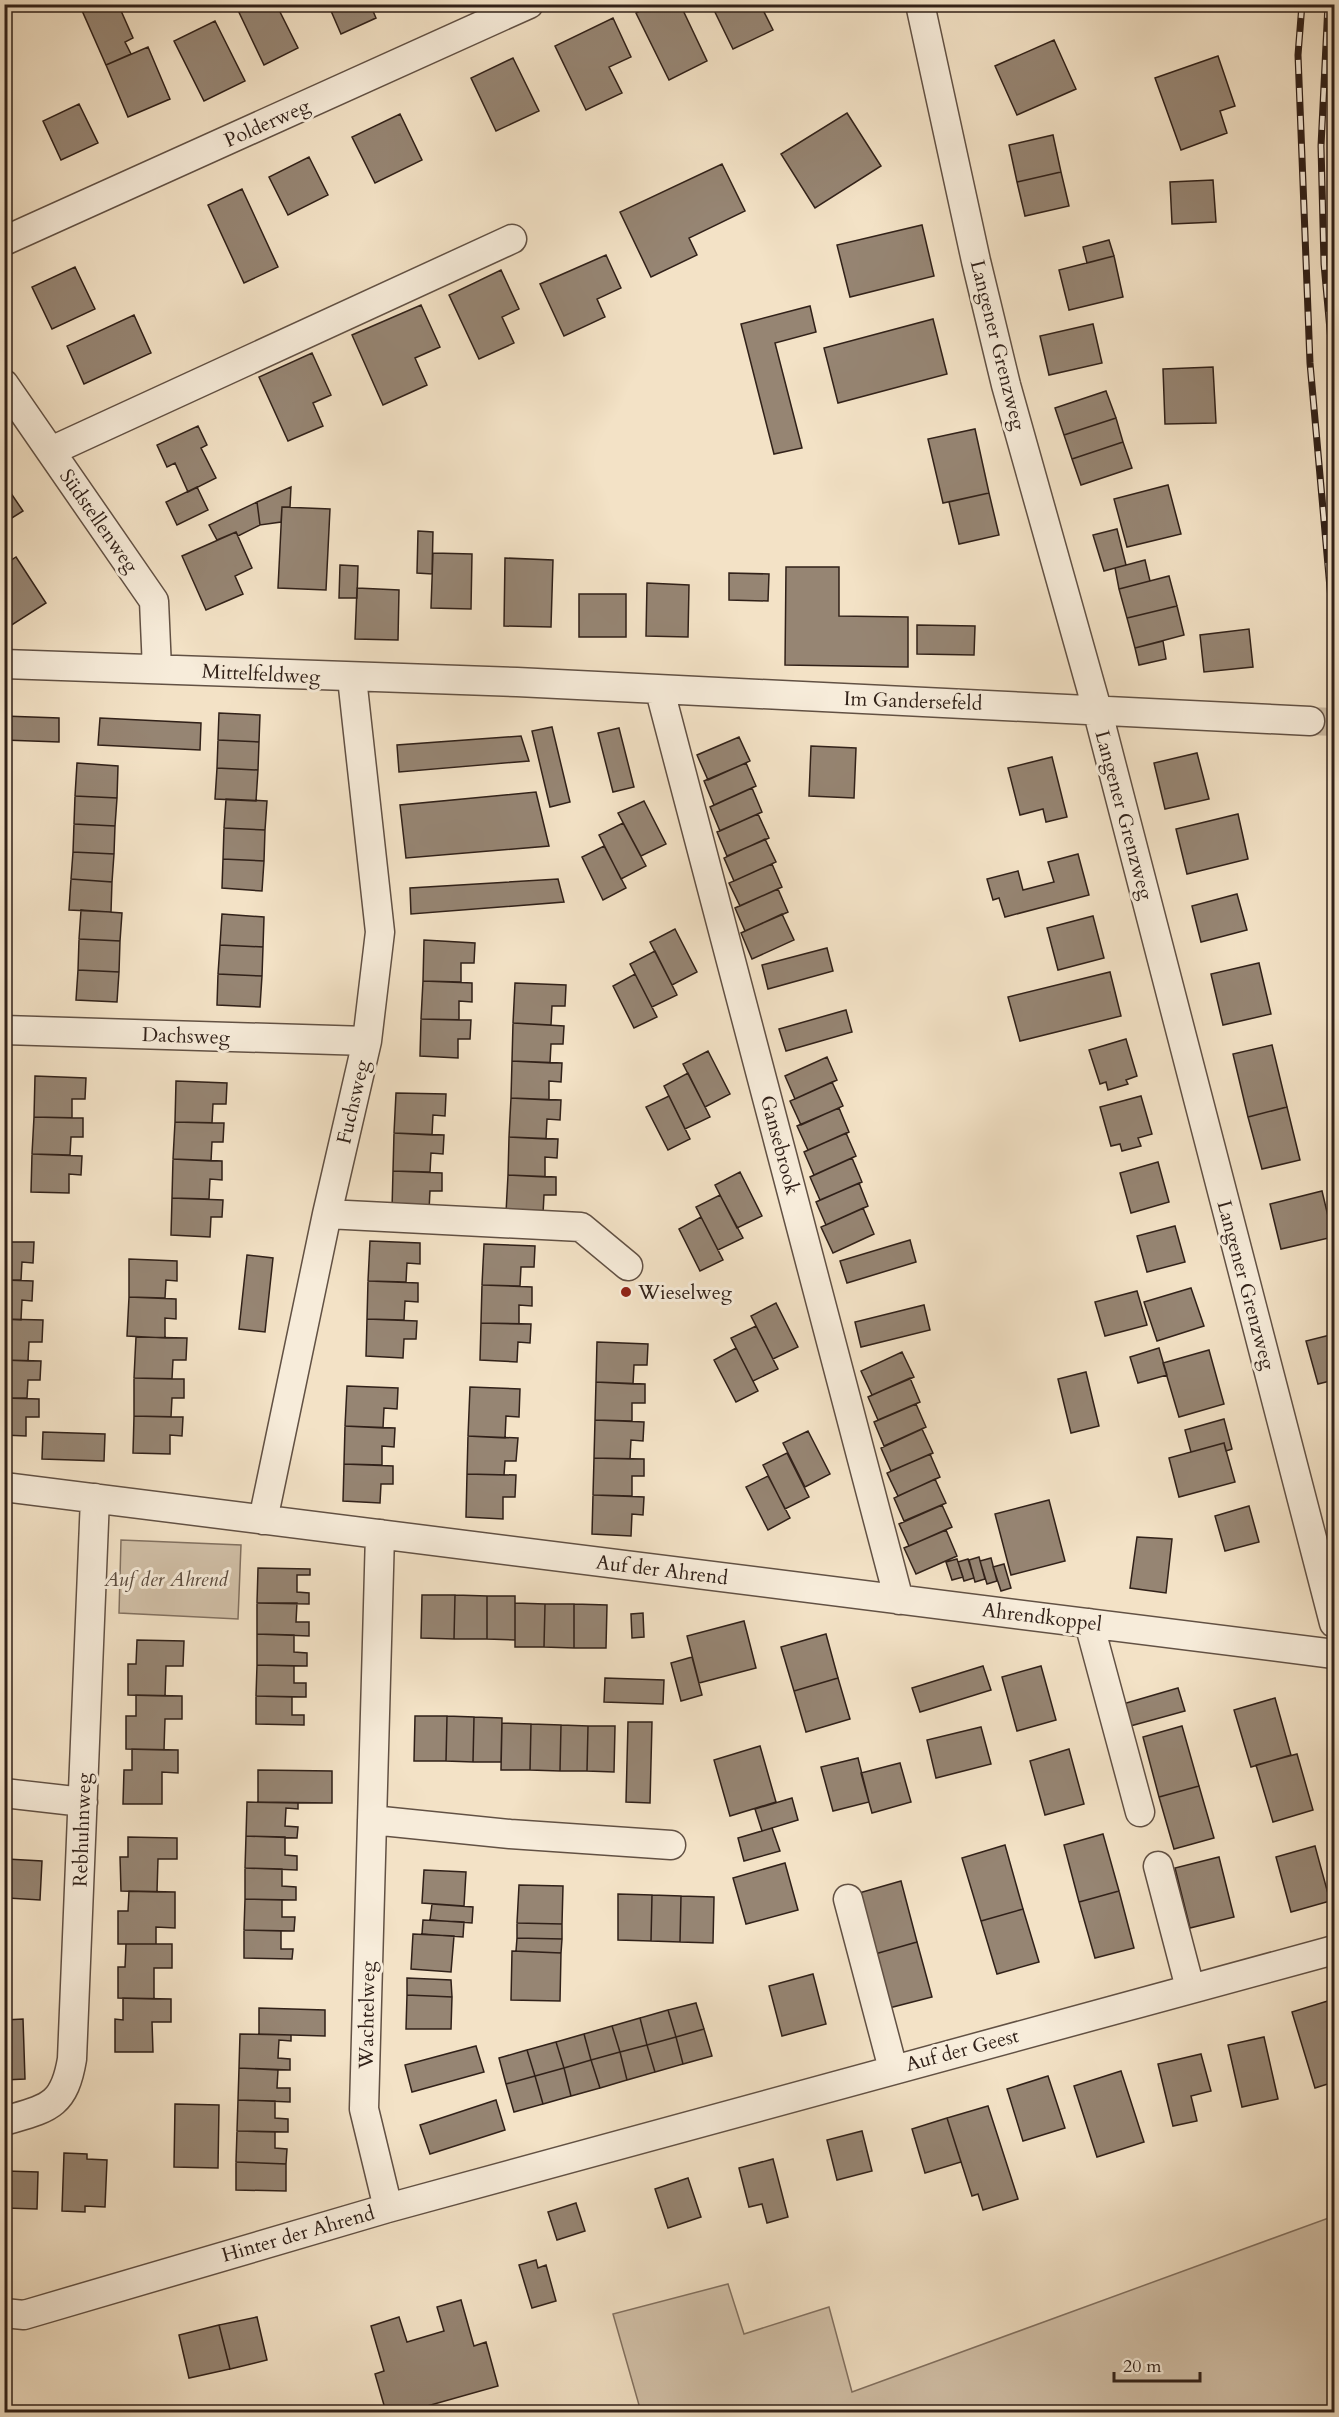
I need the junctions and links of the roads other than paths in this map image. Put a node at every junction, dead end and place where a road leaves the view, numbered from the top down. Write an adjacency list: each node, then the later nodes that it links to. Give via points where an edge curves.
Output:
1 (529, 4): 4 (street, Polderweg)
2 (920, 4): 12 (street, Langener Grenzweg, via 1004,374)
3 (512, 239): 6 (street)
4 (4, 241)
5 (4, 384): 6 (street, Südstellenweg)
6 (51, 451): 8 (street, Südstellenweg, via 154,601)
7 (4, 664): 8 (street, Mittelfeldweg)
8 (157, 669): 9 (street, Mittelfeldweg)
9 (352, 678): 10 (street, Mittelfeldweg); 15 (street, Fuchsweg, via 380,932)
10 (517, 682): 11 (street, Im Gandersefeld)
11 (660, 691): 12 (street, Im Gandersefeld); 23 (street, Gansebrook)
12 (1097, 709): 13 (street, Im Gandersefeld); 25 (street, Langener Grenzweg)
13 (1310, 721)
14 (4, 1030): 15 (street, Dachsweg)
15 (367, 1041): 16 (street, Fuchsweg)
16 (327, 1214): 17 (street, via 581,1227); 20 (street, Fuchsweg)
17 (628, 1266)
18 (4, 1487): 19 (street, Auf der Ahrend)
19 (95, 1498): 20 (street, Auf der Ahrend); 28 (street, Rebhuhnweg)
20 (263, 1520): 21 (street, Auf der Ahrend)
21 (380, 1534): 22 (street, Auf der Ahrend); 30 (street, Wachtelweg)
22 (749, 1581): 23 (street, Ahrendkoppel)
23 (899, 1599): 24 (street, Ahrendkoppel)
24 (1089, 1623): 26 (street, Ahrendkoppel); 29 (street)
25 (1335, 1623)
26 (1335, 1654)
27 (4, 1793): 28 (street)
28 (83, 1802): 37 (street, Rebhuhnweg, via 69,2079 59,2099)
29 (1140, 1812)
30 (372, 1820): 31 (street); 39 (street, Wachtelweg, via 364,2109)
31 (671, 1845)
32 (1158, 1866): 35 (street)
33 (848, 1899): 36 (street)
34 (1335, 1950): 35 (street, Auf der Geest)
35 (1190, 1988): 36 (street, Auf der Geest)
36 (893, 2069): 38 (street, Auf der Geest)
37 (4, 2121)
38 (591, 2152): 39 (street, Hinter der Ahrend)
39 (388, 2208): 40 (street, Hinter der Ahrend, via 24,2315)
40 (4, 2313)

